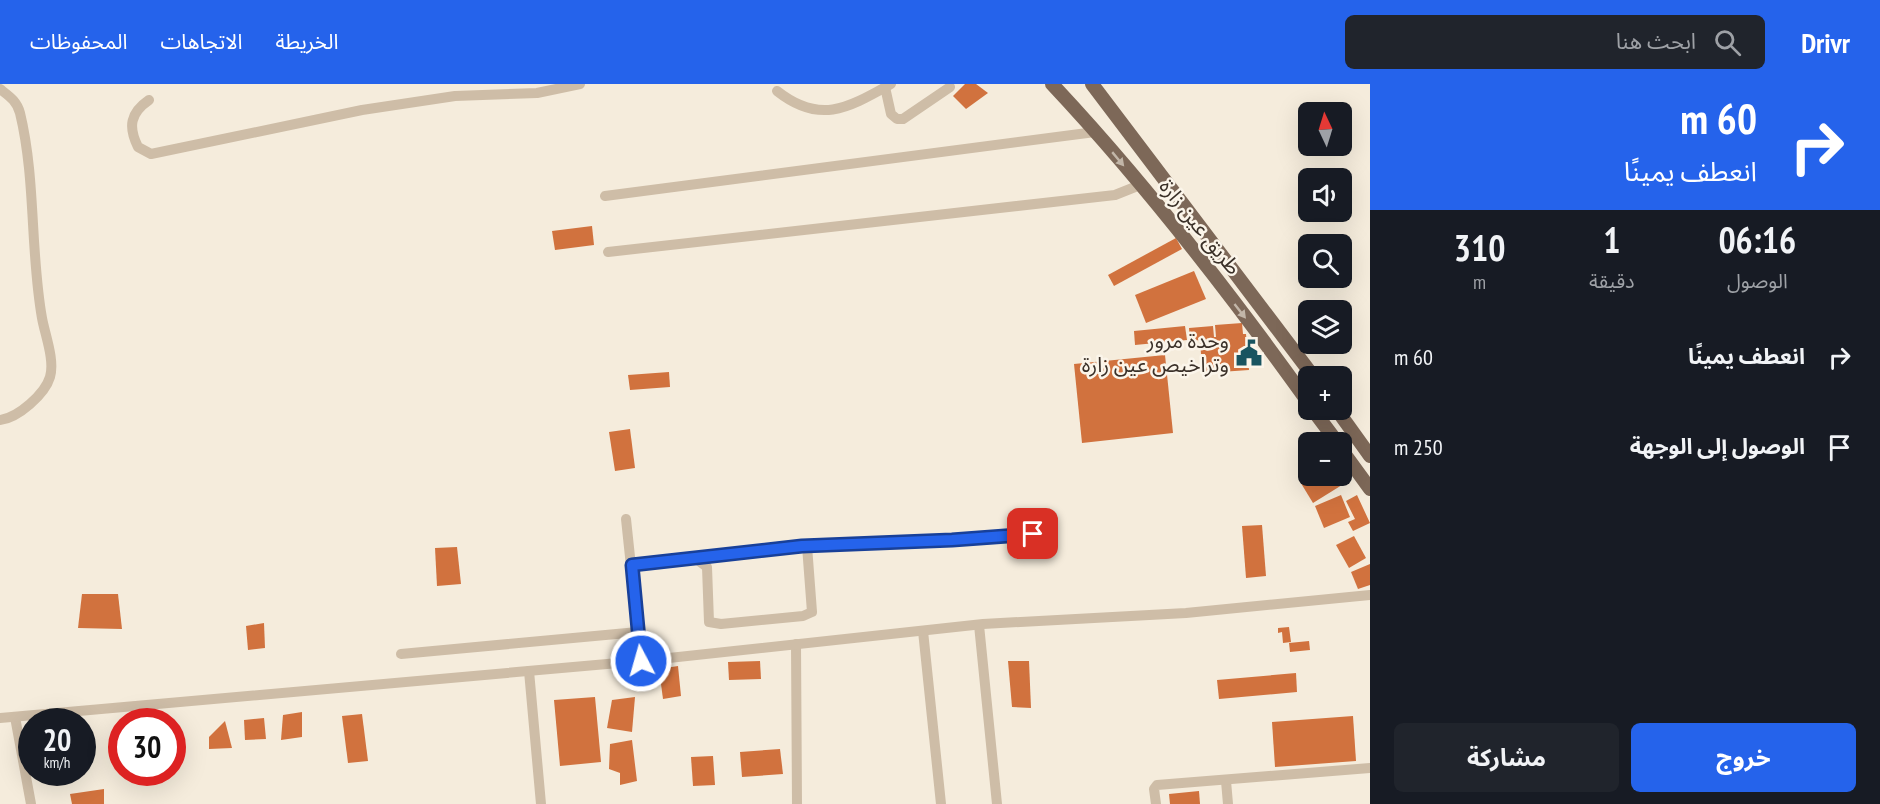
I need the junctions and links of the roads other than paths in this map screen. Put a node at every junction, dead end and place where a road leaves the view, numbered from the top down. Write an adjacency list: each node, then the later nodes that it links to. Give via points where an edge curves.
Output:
1 (580, 84): 5 (street)
2 (1052, 84): 10 (main road, طريق عين زارة)
3 (1092, 84): 14 (main road, طريق عين زارة)
4 (888, 86): 6 (street, via 891,114 897,119 903,119); 8 (street, via 845,107 820,110 804,109)
5 (550, 87): 9 (street, via 509,95 455,96 373,108 151,154 138,147 130,126 133,115)
6 (950, 87)
7 (0, 88): 16 (street, via 15,100 24,138 40,307 51,372 46,384 22,411)
8 (777, 91)
9 (150, 100)
10 (1095, 132): 11 (main road, طريق عين زارة, one-way to 11); 12 (street)
11 (1140, 185): 13 (street, via 1115,195); 15 (main road, طريق عين زارة, one-way to 15)
12 (605, 196)
13 (608, 252)
14 (1305, 366)
15 (1298, 388)
16 (0, 420)
17 (1343, 420): 18 (main road)
18 (1370, 456)
19 (1352, 464): 20 (main road)
20 (1370, 489)
21 (626, 519): 25 (street)
22 (1048, 533): 23 (street)
23 (807, 546): 24 (street); 24 (street, via 812,612 803,616 709,622 707,567)
24 (694, 558): 25 (street)
25 (632, 565): 29 (street)
26 (1370, 595): 27 (street, via 1186,613)
27 (979, 625): 28 (street); 42 (street)
28 (924, 631): 30 (street); 41 (street)
29 (638, 632): 31 (street); 32 (street)
30 (796, 644): 32 (street); 40 (street)
31 (400, 654)
32 (641, 661): 33 (street)
33 (529, 671): 34 (street); 39 (street)
34 (15, 717): 35 (street); 38 (street)
35 (0, 718)
36 (1370, 768): 37 (street)
37 (1226, 781): 43 (street, via 1157,785); 44 (street)
38 (31, 804)
39 (541, 804)
40 (797, 804)
41 (941, 804)
42 (997, 804)
43 (1156, 804)
44 (1228, 804)

